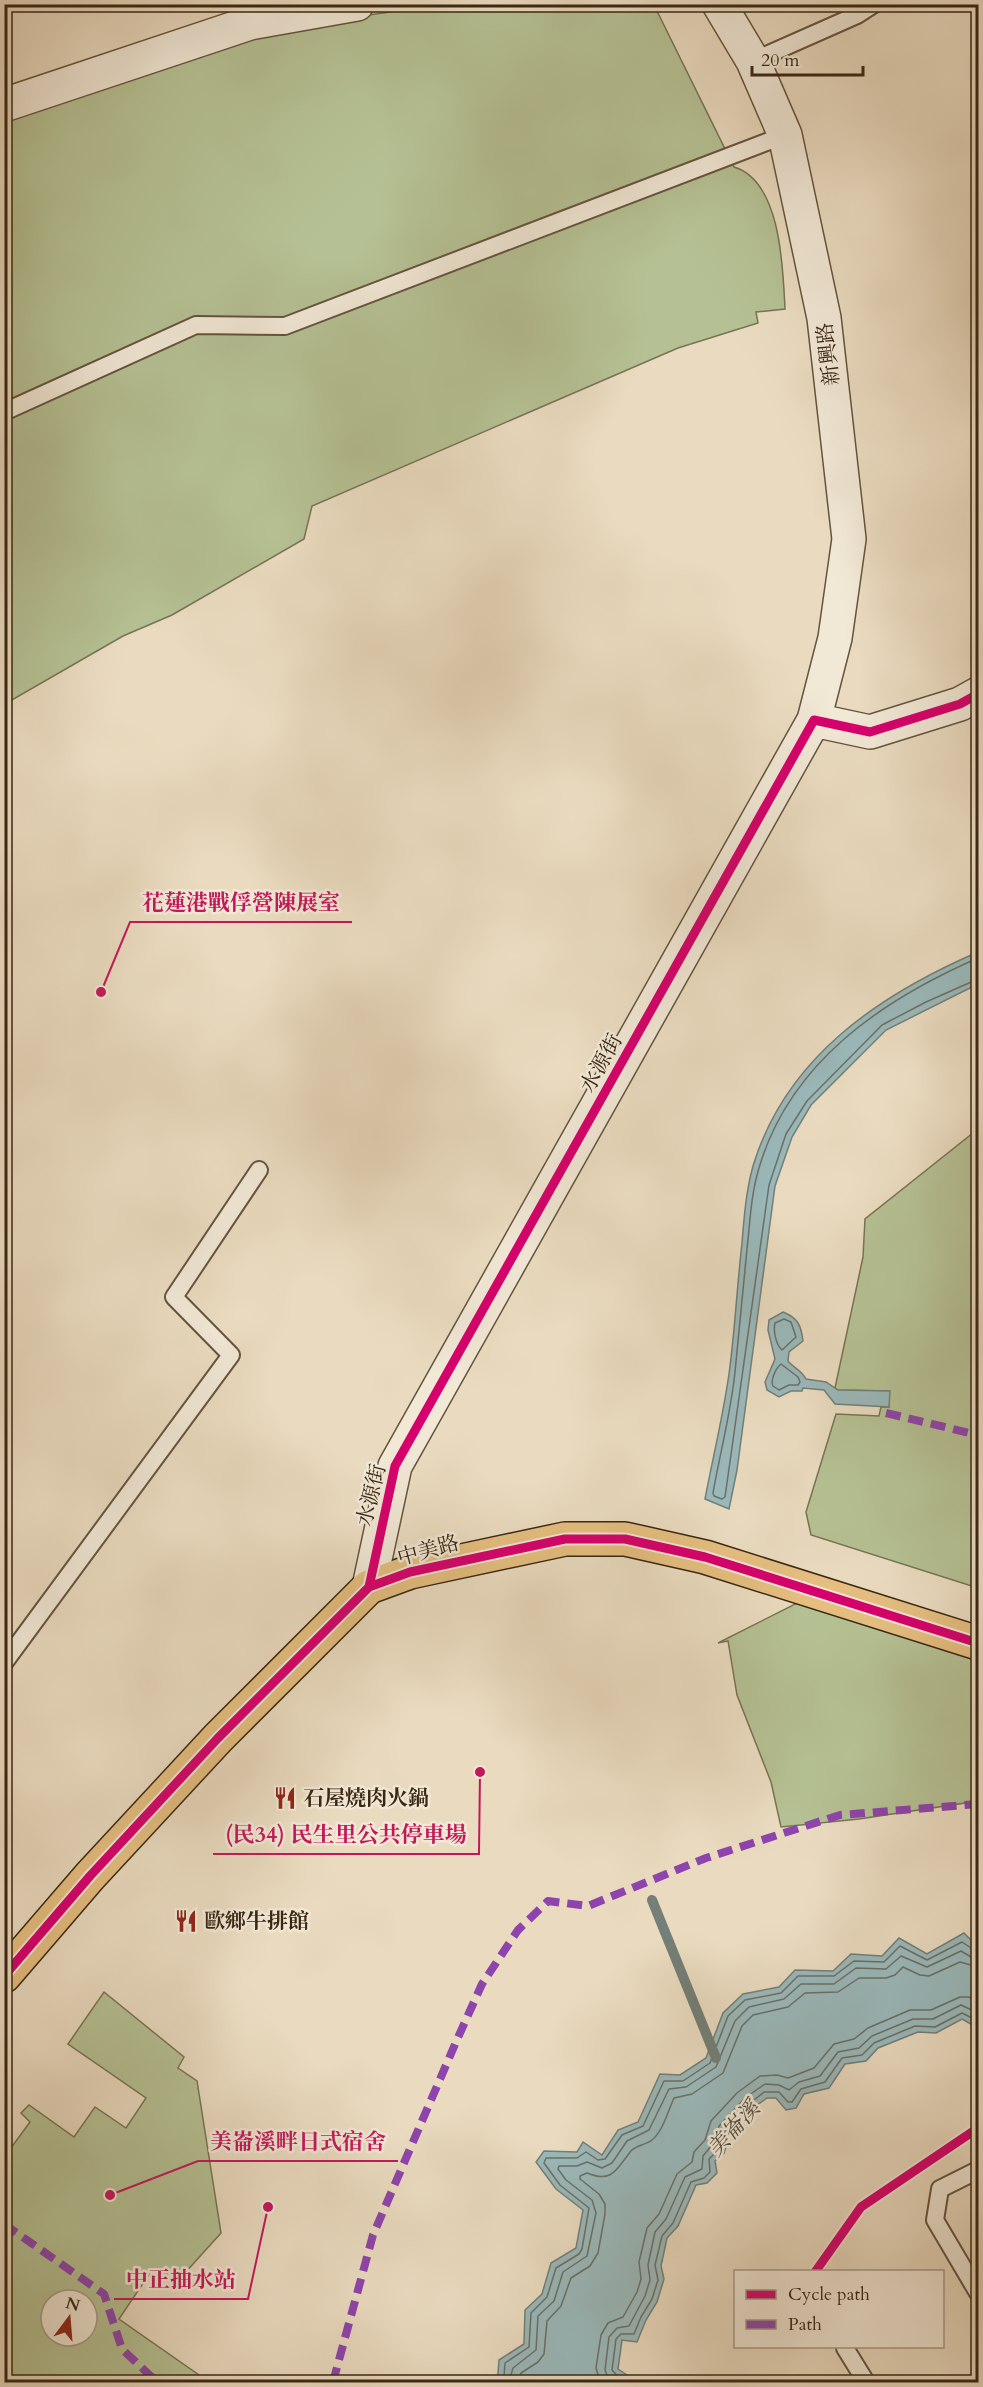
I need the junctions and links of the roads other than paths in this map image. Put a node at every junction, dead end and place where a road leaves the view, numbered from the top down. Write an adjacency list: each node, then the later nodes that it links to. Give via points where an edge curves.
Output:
1 (357, 4): 5 (street, via 250,23)
2 (718, 4): 4 (street, 新興路)
3 (874, 4): 4 (lane)
4 (753, 61): 6 (street, 新興路)
5 (4, 105)
6 (785, 135): 7 (lane, via 285,326 196,325); 9 (street, 新興路, via 824,318 849,538 836,638)
7 (4, 412)
8 (978, 694): 9 (street, via 960,704 870,732)
9 (814, 720): 11 (street, 水源街, via 395,1466)
10 (259, 1170): 13 (lane, via 174,1297 231,1355)
11 (369, 1587): 12 (main road, 中美路, via 449,1562 565,1539 625,1539 705,1557); 14 (main road, 中美路, via 218,1738)
12 (978, 1643)
13 (4, 1663)
14 (4, 1976)
15 (978, 2170): 16 (lane, via 940,2189 935,2220)
16 (978, 2293)
17 (845, 2348): 18 (lane)
18 (866, 2382)

